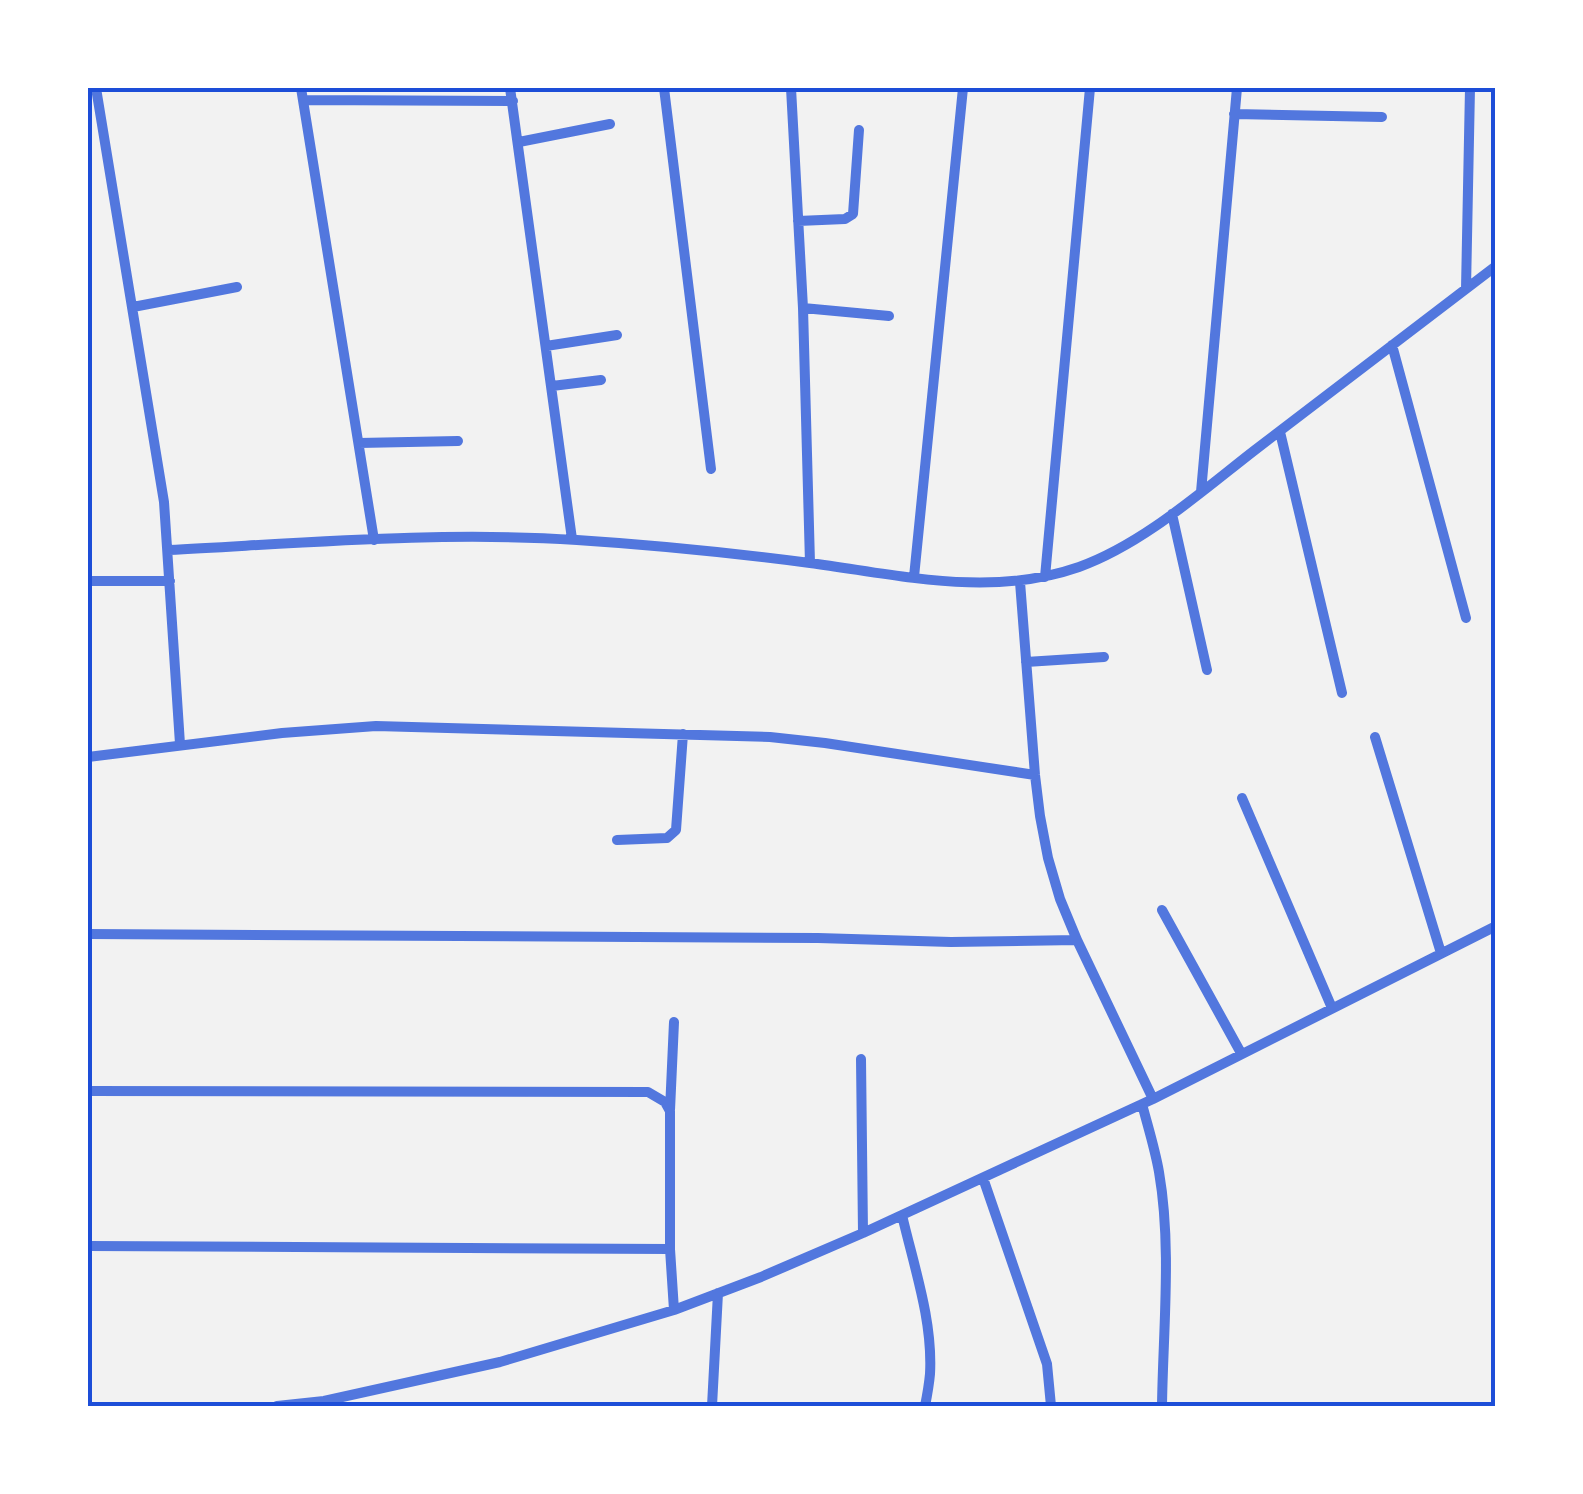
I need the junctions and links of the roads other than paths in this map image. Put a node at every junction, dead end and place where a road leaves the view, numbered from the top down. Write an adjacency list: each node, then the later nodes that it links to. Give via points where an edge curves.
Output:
1 (96, 88): 21 (street)
2 (301, 88): 10 (street)
3 (510, 88): 11 (street)
4 (664, 88): 32 (street)
5 (791, 88): 17 (street)
6 (963, 88): 40 (street)
7 (1090, 88): 39 (street)
8 (1236, 88): 12 (street)
9 (1470, 88): 20 (street)
10 (304, 100): 11 (street); 31 (street)
11 (513, 101): 16 (street)
12 (1234, 114): 13 (street); 33 (street)
13 (1382, 116)
14 (610, 124): 16 (street)
15 (860, 130): 17 (street, via 853,214 846,220)
16 (518, 142): 25 (street)
17 (798, 221): 22 (street)
18 (1496, 266): 20 (street)
19 (236, 286): 21 (street)
20 (1466, 288): 26 (street)
21 (133, 307): 37 (street)
22 (803, 308): 23 (street); 38 (street)
23 (889, 316)
24 (616, 335): 25 (street)
25 (546, 346): 28 (street)
26 (1392, 346): 29 (street); 44 (street)
27 (601, 380): 28 (street)
28 (552, 386): 35 (street)
29 (1280, 432): 33 (street); 48 (street)
30 (458, 441): 31 (street)
31 (359, 444): 36 (street)
32 (711, 469)
33 (1201, 492): 34 (street)
34 (1172, 514): 39 (street, via 1114,551); 47 (street)
35 (572, 539): 36 (street); 38 (street)
36 (374, 540): 37 (street)
37 (168, 550): 42 (street)
38 (810, 563): 40 (street)
39 (1045, 576): 43 (street)
40 (914, 578): 43 (street)
41 (88, 580): 42 (street)
42 (170, 581): 51 (street)
43 (1020, 582): 46 (street)
44 (1466, 618)
45 (1104, 656): 46 (street)
46 (1026, 662): 53 (street)
47 (1207, 670)
48 (1342, 693)
49 (683, 734): 51 (street, via 376,726); 53 (street, via 826,743); 55 (street, via 676,830 667,838)
50 (1375, 737): 60 (street)
51 (180, 744): 52 (street)
52 (88, 756)
53 (1035, 774): 59 (street, via 1048,858)
54 (1242, 798): 61 (street)
55 (617, 840)
56 (1162, 910): 63 (street)
57 (1496, 926): 60 (street)
58 (88, 934): 59 (street)
59 (1077, 940): 66 (street)
60 (1441, 953): 61 (street)
61 (1332, 1008): 63 (street)
62 (674, 1022): 67 (street)
63 (1241, 1053): 66 (street)
64 (862, 1059): 70 (street)
65 (88, 1092): 67 (street, via 639,1091 656,1096)
66 (1148, 1102): 68 (street); 80 (street, via 1165,1246)
67 (670, 1111): 72 (street)
68 (983, 1178): 69 (street); 79 (street, via 1047,1364)
69 (902, 1215): 70 (street); 78 (street, via 928,1333)
70 (863, 1233): 73 (street)
71 (88, 1246): 72 (street)
72 (670, 1249): 74 (street)
73 (718, 1293): 74 (street); 77 (street)
74 (674, 1310): 75 (street, via 500,1362)
75 (324, 1404): 76 (street)
76 (277, 1406)
77 (712, 1406)
78 (925, 1406)
79 (1051, 1406)
80 (1162, 1406)

